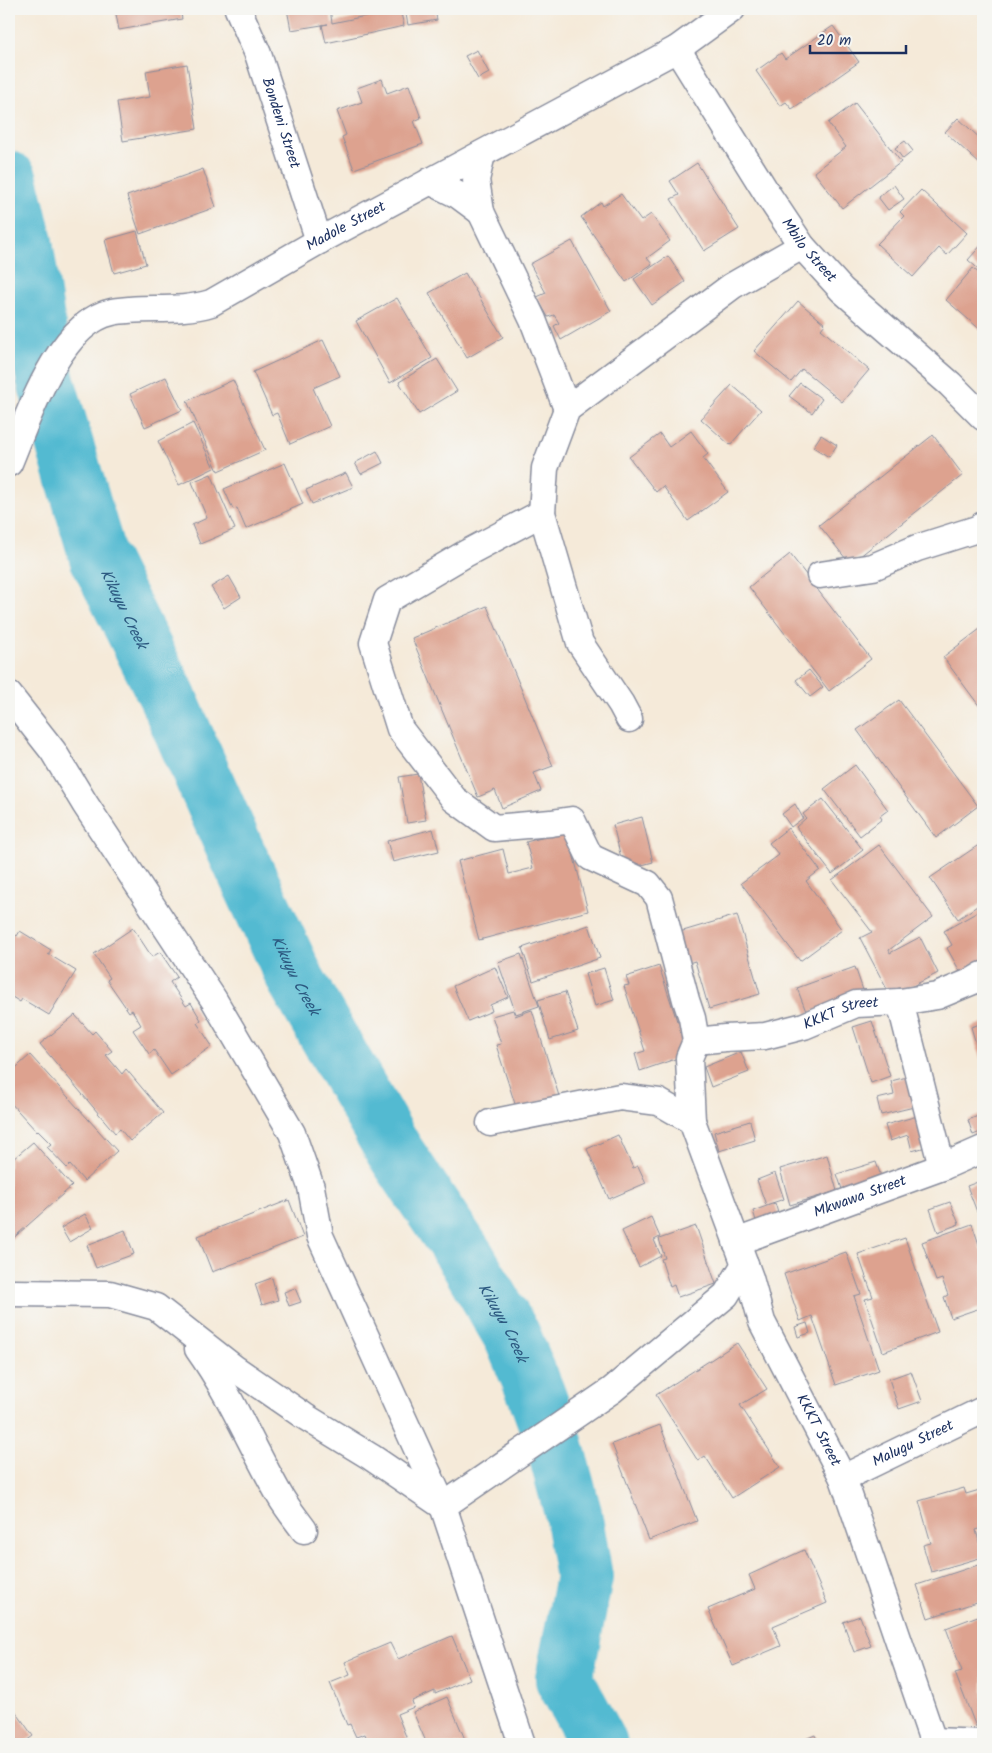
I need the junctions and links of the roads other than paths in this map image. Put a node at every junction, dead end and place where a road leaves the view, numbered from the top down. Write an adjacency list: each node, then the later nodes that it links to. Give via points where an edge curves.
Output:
1 (238, 9): 7 (street, Bondeni Street, via 258,54)
2 (732, 9): 3 (street, Madole Street)
3 (677, 49): 4 (street, Madole Street); 8 (street, Mbilo Street)
4 (482, 154): 5 (street, Madole Street); 6 (street, via 476,180)
5 (430, 181): 6 (street, via 458,195); 7 (street, Madole Street)
6 (480, 212): 10 (street, via 533,320)
7 (318, 241): 11 (street, Madole Street, via 211,303 114,312 88,323 74,335 46,378)
8 (802, 246): 9 (street, Mbilo Street, via 842,290 950,384); 10 (street, via 732,286)
9 (979, 404)
10 (567, 409): 12 (street, via 545,468)
11 (9, 464)
12 (542, 513): 16 (street, via 580,643); 19 (street, KKKT Street, via 388,600 372,643 400,729 454,799 494,828 572,820 590,857 648,884 659,898)
13 (983, 525): 14 (street, via 873,567)
14 (820, 575)
15 (9, 695): 29 (street, via 52,751 214,1000 292,1133 311,1187 320,1236)
16 (629, 719)
17 (983, 975): 18 (street, KKKT Street, via 937,996)
18 (900, 1002): 19 (street, KKKT Street, via 856,1004 804,1026 765,1036); 23 (street)
19 (696, 1042): 20 (street, KKKT Street, via 690,1058)
20 (692, 1120): 21 (street, via 660,1102 620,1096); 24 (street, KKKT Street)
21 (490, 1123)
22 (983, 1149): 23 (street, Mkwawa Street)
23 (942, 1167): 24 (street, Mkwawa Street)
24 (740, 1253): 28 (street, KKKT Street, via 762,1322); 29 (street, via 726,1295 612,1390)
25 (9, 1293): 26 (street, via 110,1294 156,1307)
26 (181, 1326): 29 (street, via 234,1368); 30 (street, via 208,1363 280,1497)
27 (983, 1410): 28 (street, Malugu Street)
28 (843, 1478): 31 (street, KKKT Street)
29 (443, 1506): 33 (street)
30 (304, 1530)
31 (934, 1743): 32 (street)
32 (983, 1743)
33 (522, 1744)

